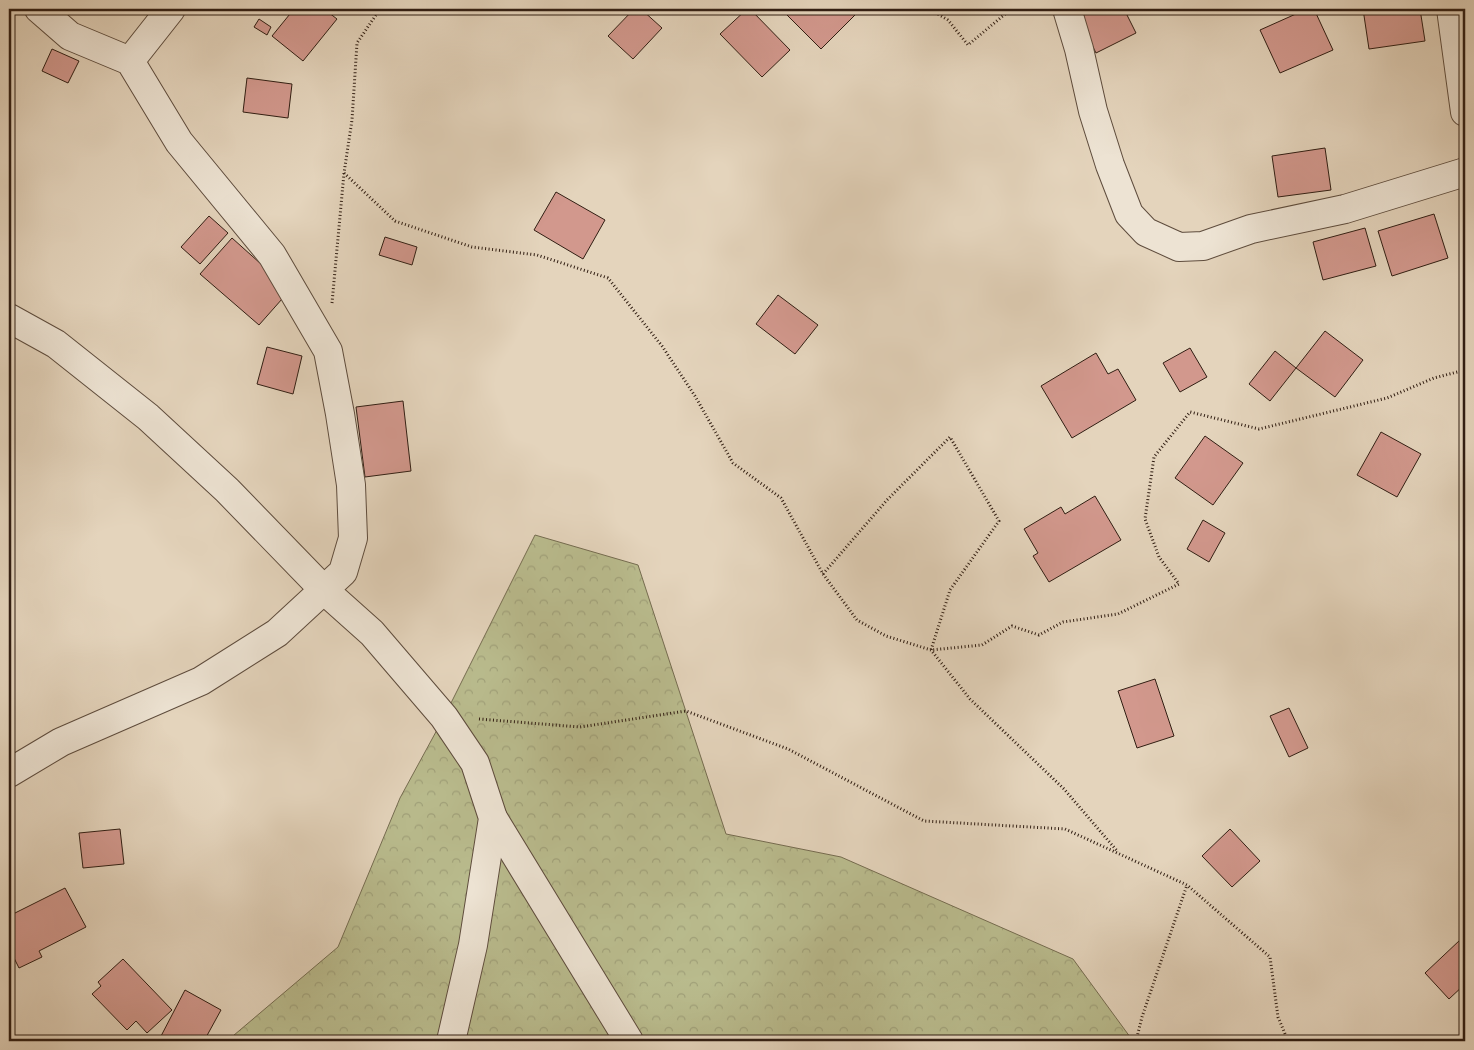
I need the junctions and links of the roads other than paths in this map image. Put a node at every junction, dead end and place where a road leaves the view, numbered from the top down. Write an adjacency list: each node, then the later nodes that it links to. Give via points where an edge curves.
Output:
1 (39, 9): 5 (street, via 70,36)
2 (171, 9): 5 (street)
3 (1067, 9): 7 (street, via 1093,112 1129,214 1146,232 1179,247 1203,246 1251,229 1345,209)
4 (1451, 9): 6 (street)
5 (130, 61): 9 (street, via 179,142 272,255 328,351 350,485 353,538 344,572)
6 (1465, 112)
7 (1465, 172)
8 (9, 318): 9 (street, via 56,344 148,417 226,490)
9 (325, 591): 10 (street, via 277,634 202,681 61,742); 11 (street, via 372,633 444,717 475,763)
10 (9, 773)
11 (493, 818): 12 (street, via 473,945); 13 (street)
12 (451, 1041)
13 (629, 1041)

